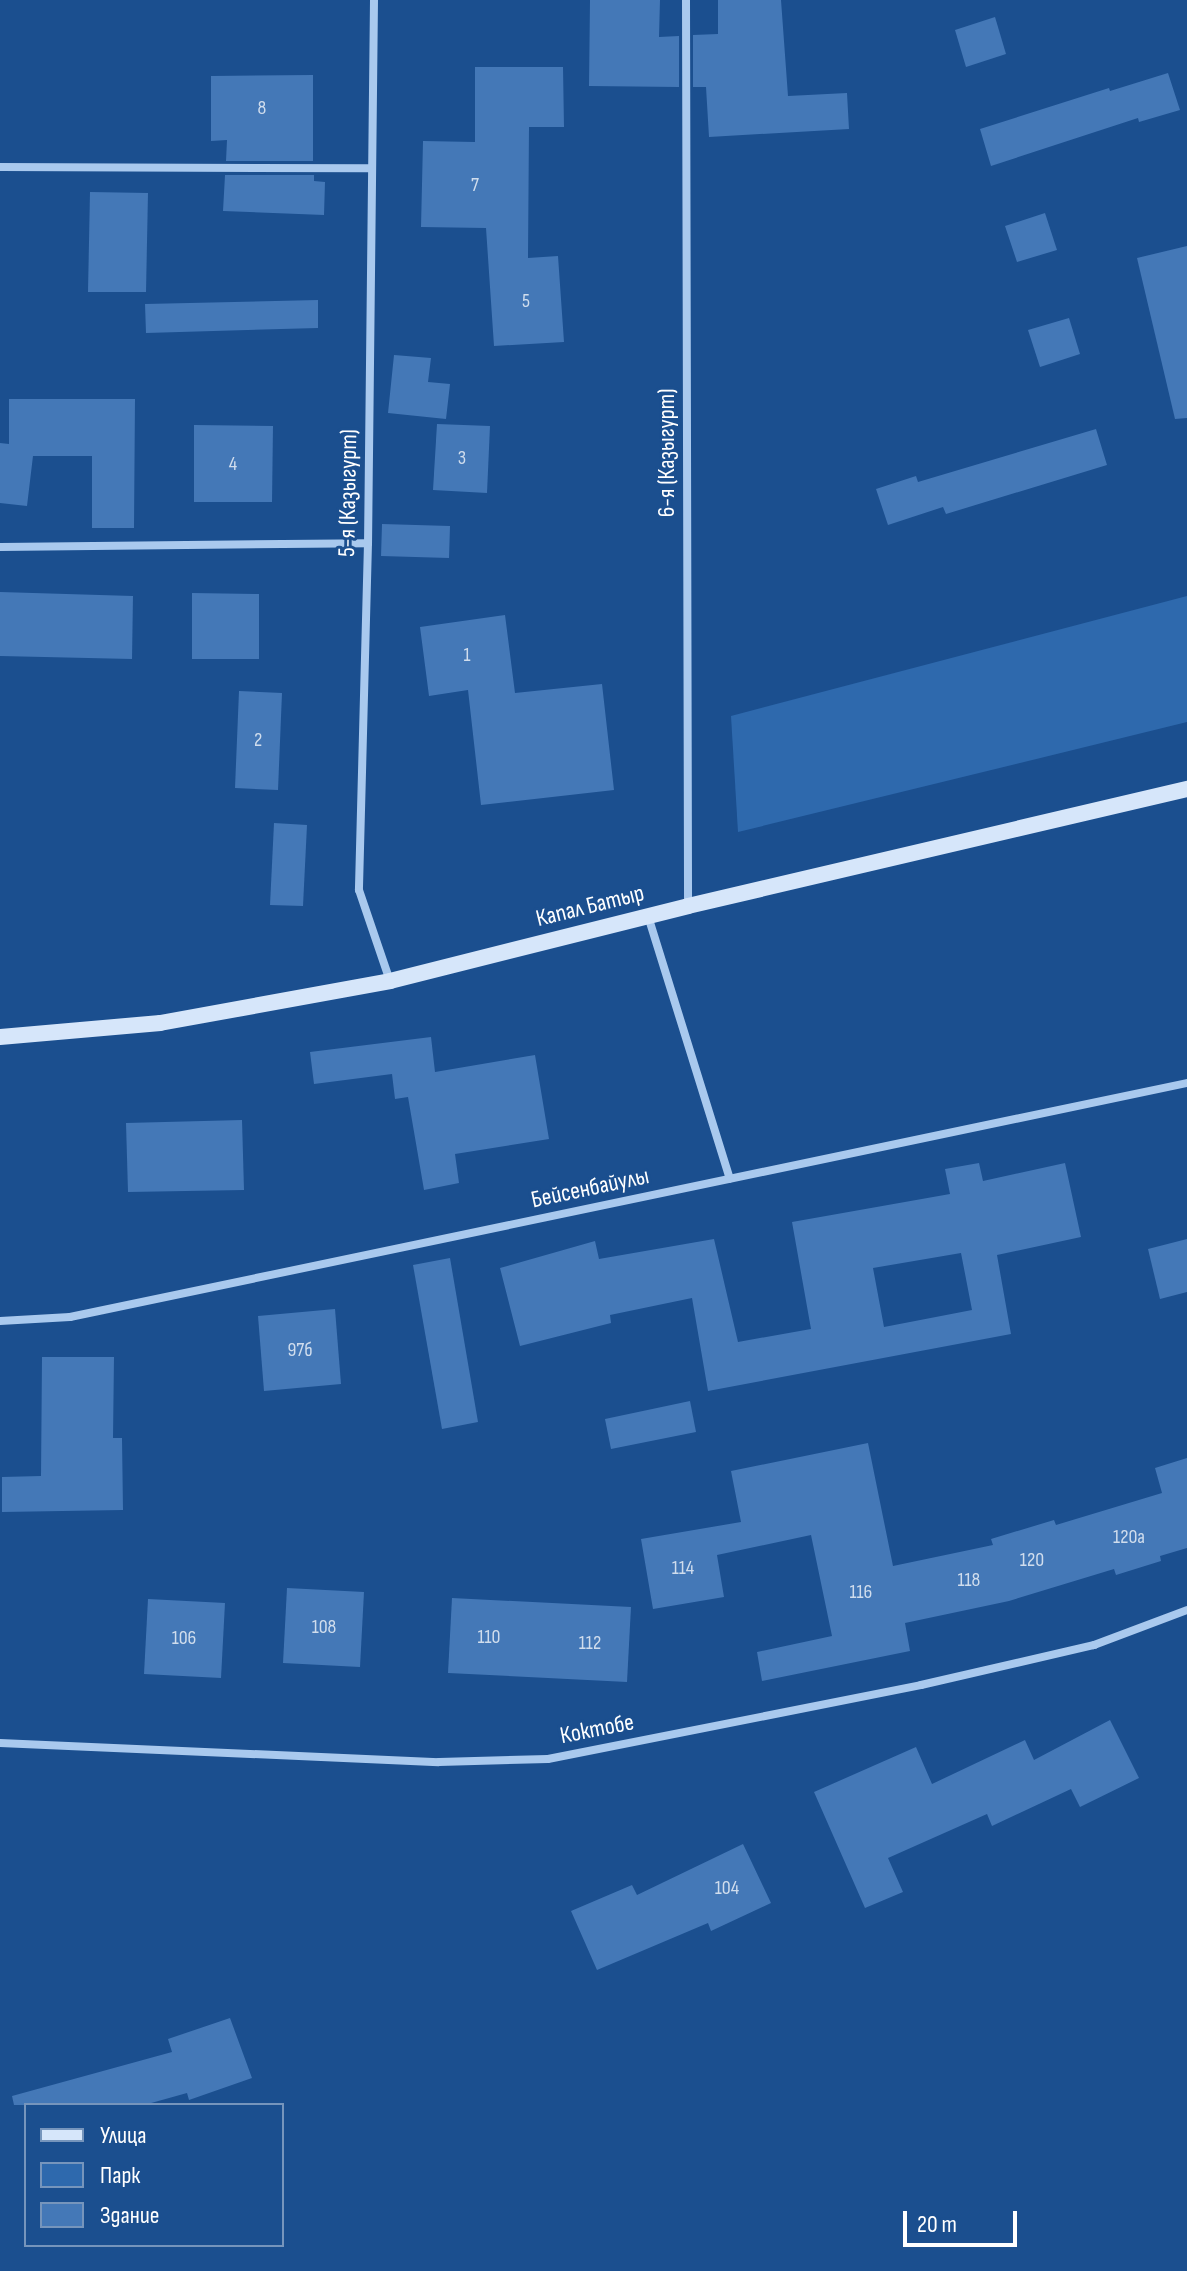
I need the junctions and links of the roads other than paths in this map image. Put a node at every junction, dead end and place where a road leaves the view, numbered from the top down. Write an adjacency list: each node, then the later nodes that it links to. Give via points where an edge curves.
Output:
1 (374, 0): 4 (street, 5-я (Казыгурт))
2 (686, 0): 8 (street, 6-я (Казыгурт))
3 (0, 167): 4 (street)
4 (370, 168): 5 (street, 5-я (Казыгурт))
5 (368, 543): 6 (street); 10 (street, 5-я (Казыгурт), via 359,890)
6 (0, 547)
7 (1187, 789): 8 (main road, Капал Батыр)
8 (688, 906): 9 (main road, Капал Батыр)
9 (648, 916): 10 (main road, Капал Батыр); 13 (street)
10 (390, 981): 11 (main road, Капал Батыр, via 160,1023)
11 (0, 1037)
12 (1187, 1083): 13 (street, Бейсенбайулы)
13 (730, 1179): 14 (street, Бейсенбайулы, via 70,1317)
14 (0, 1321)
15 (1187, 1610): 16 (street, Коктобе, via 1065,1652 548,1759 439,1762)
16 (0, 1743)

